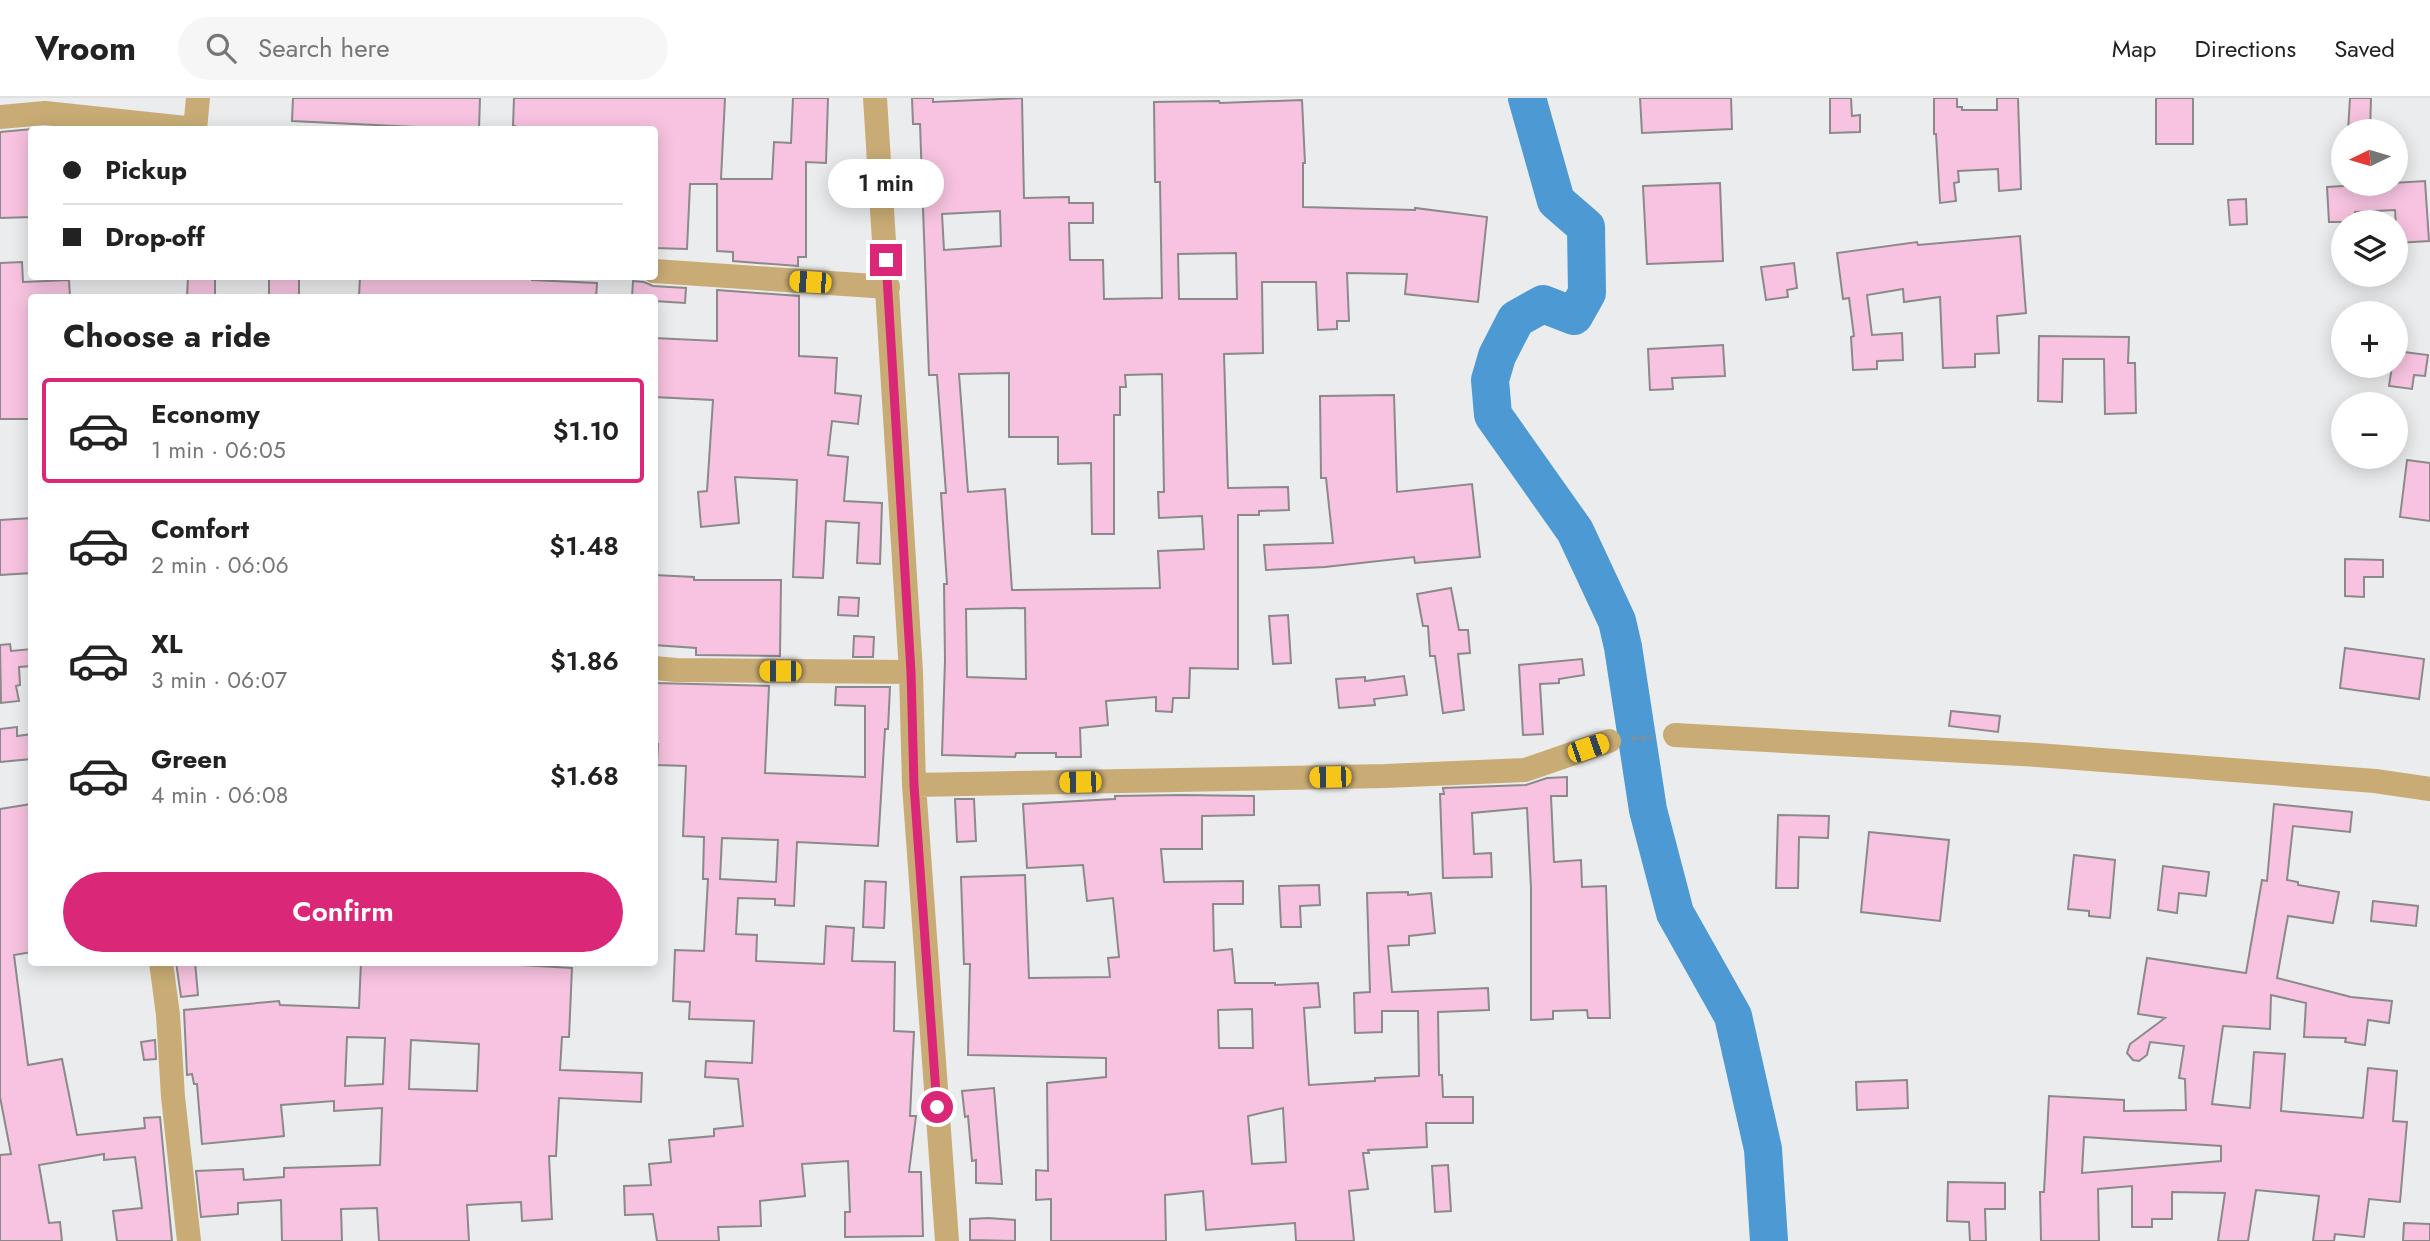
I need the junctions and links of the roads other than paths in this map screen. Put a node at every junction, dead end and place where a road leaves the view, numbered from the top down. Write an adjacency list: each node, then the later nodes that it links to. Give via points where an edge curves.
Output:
1 (198, 98): 5 (street)
2 (875, 98): 7 (street)
3 (0, 117): 4 (street, via 45,113)
4 (159, 126)
5 (194, 126)
6 (658, 271): 7 (street)
7 (888, 287): 9 (street)
8 (658, 668): 9 (street)
9 (911, 672): 12 (street)
10 (1675, 735): 13 (street, via 2037,755)
11 (1609, 741): 12 (street, via 1525,770)
12 (914, 785): 16 (street)
13 (2430, 789)
14 (161, 966): 15 (street)
15 (189, 1241)
16 (947, 1241)

